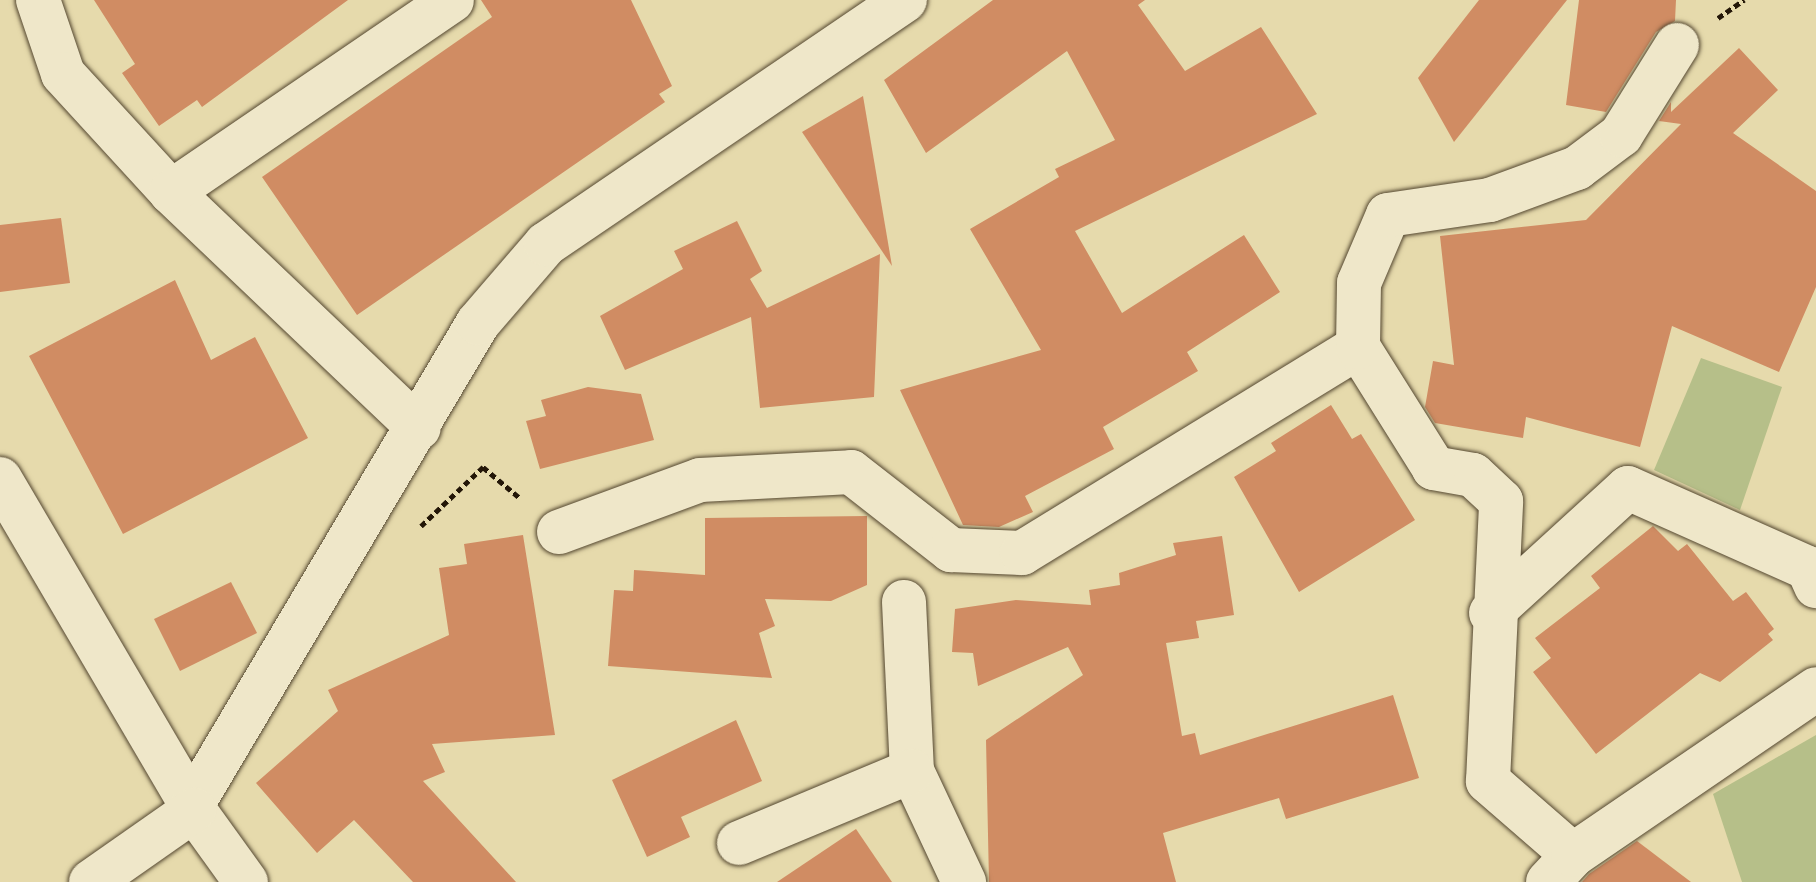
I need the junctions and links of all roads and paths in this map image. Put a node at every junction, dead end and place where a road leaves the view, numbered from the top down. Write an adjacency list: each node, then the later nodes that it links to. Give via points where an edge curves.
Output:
1 (38, 0): 5 (street, via 63,74)
2 (452, 0): 5 (street)
3 (905, 0): 7 (street, via 546,244 478,323)
4 (1677, 45): 6 (street, via 1621,135 1577,168 1490,200 1388,215 1359,283)
5 (171, 192): 7 (street)
6 (1358, 347): 10 (street, via 1022,553 951,550 851,472 700,480); 13 (street, via 1434,468 1473,475 1501,501)
7 (419, 428): 9 (street)
8 (0, 479): 16 (street)
9 (361, 528): 10 (path, via 395,551 483,467); 16 (street)
10 (559, 532)
11 (1816, 586): 13 (street, via 1808,568 1628,488)
12 (904, 602): 15 (street)
13 (1491, 613): 18 (street, via 1488,781)
14 (1816, 689): 18 (street)
15 (912, 771): 17 (street); 21 (street)
16 (193, 807): 19 (street); 20 (street)
17 (739, 843)
18 (1561, 869)
19 (91, 882)
20 (246, 882)
21 (964, 882)

